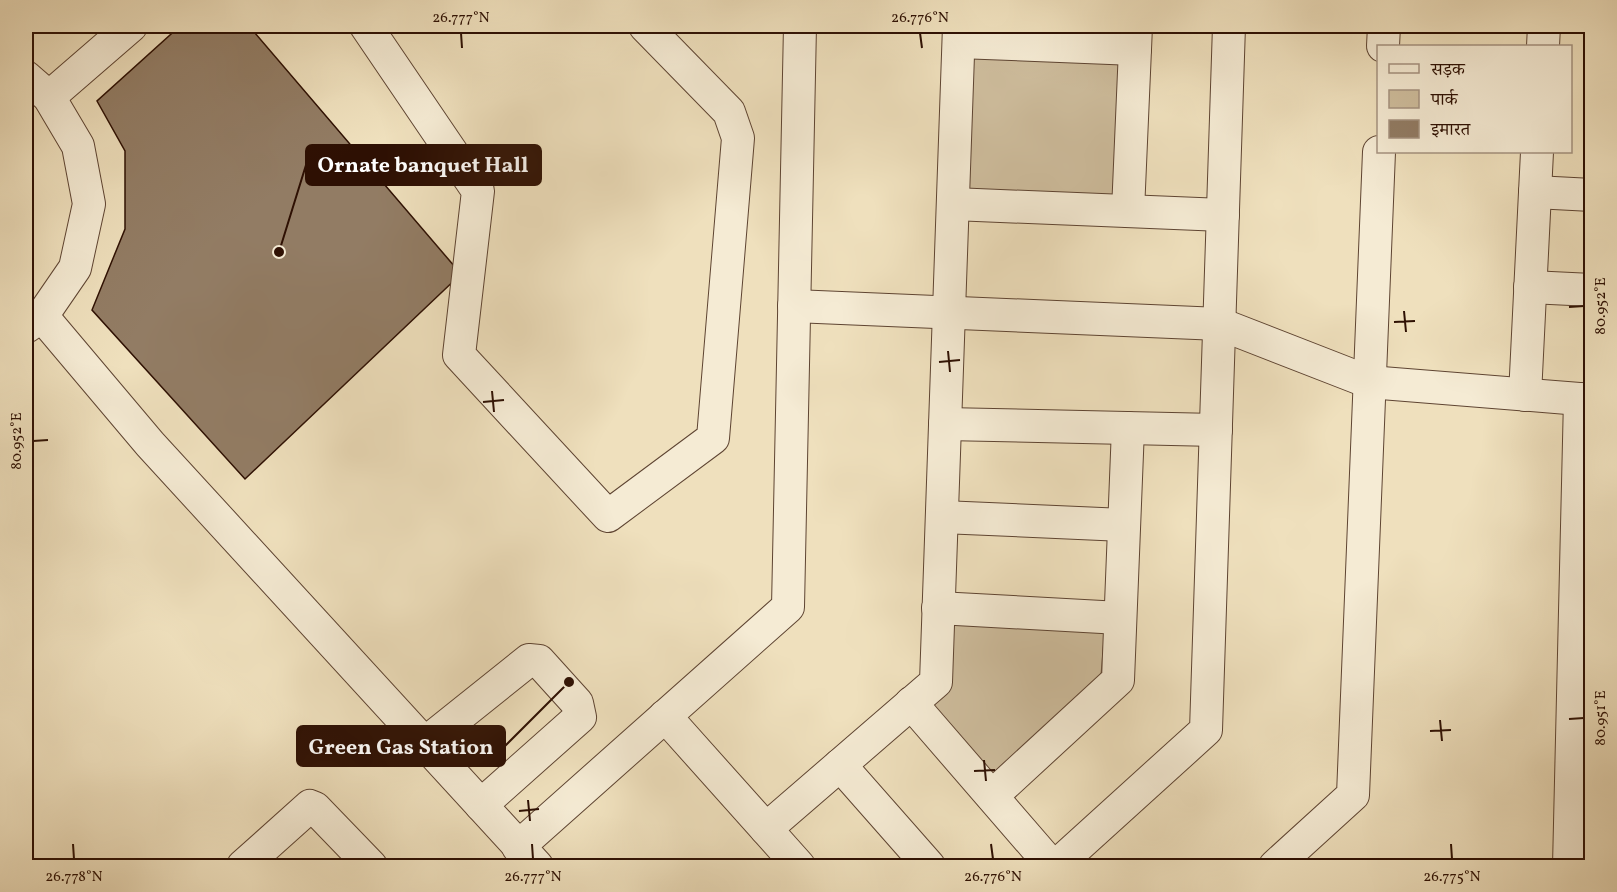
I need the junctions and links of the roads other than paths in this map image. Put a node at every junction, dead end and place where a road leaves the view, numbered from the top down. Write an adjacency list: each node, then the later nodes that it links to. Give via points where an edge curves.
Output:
1 (131, 26): 13 (street)
2 (366, 26): 3 (street, via 478,191 459,355 608,516 713,438 738,138 729,112)
3 (645, 26)
4 (800, 26): 23 (street)
5 (1230, 26): 20 (street)
6 (1384, 26): 10 (street)
7 (1544, 26): 11 (street)
8 (959, 34): 9 (street); 18 (street)
9 (1135, 37): 19 (street)
10 (1383, 45)
11 (1543, 45)
12 (26, 77): 13 (street)
13 (49, 98): 25 (street, via 78,146 89,204 75,268)
14 (1379, 153): 27 (street)
15 (1537, 153): 16 (street)
16 (1535, 192): 17 (street); 21 (street)
17 (1592, 195)
18 (953, 204): 19 (street); 24 (street)
19 (1128, 211): 20 (street)
20 (1223, 215): 26 (street)
21 (1530, 287): 22 (street); 28 (street)
22 (1592, 290)
23 (794, 306): 24 (street); 40 (street, via 788,607)
24 (949, 313): 26 (street); 30 (street)
25 (34, 322): 41 (street)
26 (1220, 324): 27 (street); 32 (street)
27 (1369, 382): 28 (street); 52 (street, via 1353,795)
28 (1525, 395): 29 (street)
29 (1586, 399): 35 (street)
30 (945, 423): 31 (street); 33 (street)
31 (1128, 428): 32 (street); 34 (street)
32 (1216, 430): 51 (street, via 1206,730)
33 (942, 517): 34 (street); 36 (street)
34 (1124, 525): 37 (street)
35 (1584, 526): 38 (street)
36 (938, 608): 37 (street); 39 (street, via 936,682)
37 (1120, 618): 43 (street, via 1118,681)
38 (1583, 648): 53 (street)
39 (911, 703): 42 (street); 43 (street)
40 (665, 716): 45 (street); 46 (street)
41 (424, 744): 44 (street); 44 (street, via 529,660 538,662 577,703 580,717)
42 (840, 765): 45 (street); 50 (street)
43 (992, 796): 51 (street)
44 (481, 806): 46 (street)
45 (766, 829): 49 (street)
46 (527, 857)
47 (243, 867): 48 (street, via 310,806)
48 (371, 867)
49 (799, 867)
50 (929, 867)
51 (1054, 867)
52 (1275, 867)
53 (1569, 867)

